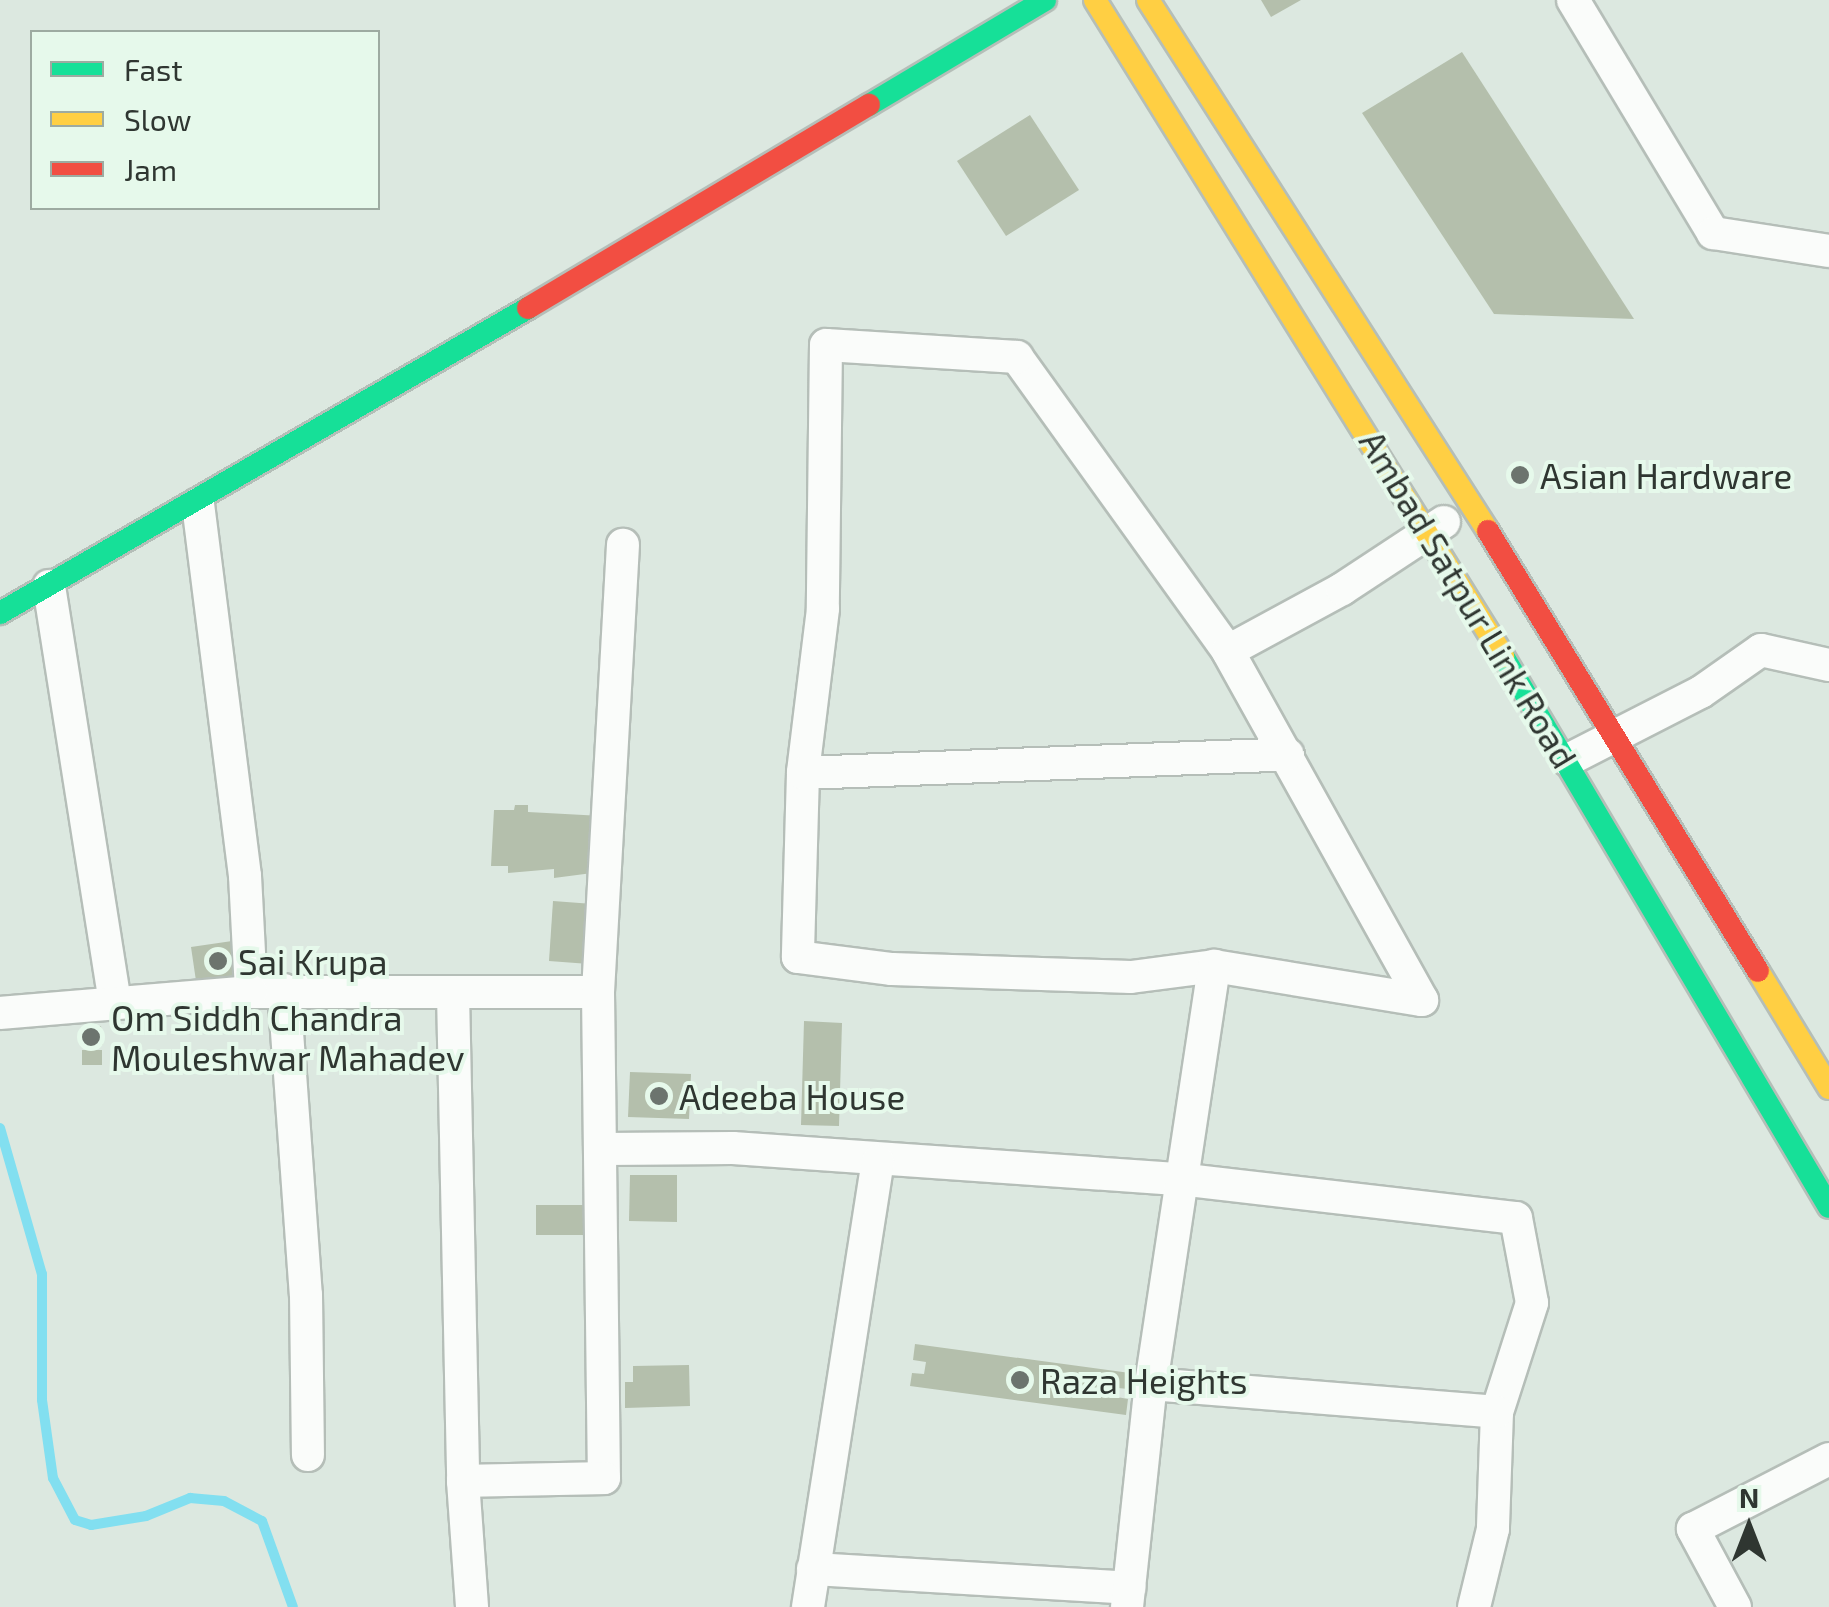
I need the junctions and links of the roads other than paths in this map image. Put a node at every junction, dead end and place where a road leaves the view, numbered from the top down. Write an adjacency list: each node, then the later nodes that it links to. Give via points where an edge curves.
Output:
1 (1045, 0): 6 (main road)
2 (1094, 0): 8 (main road, Ambad Satpur Link Road)
3 (1148, 0): 7 (main road, Ambad Satpur Link Road)
4 (1573, 0): 5 (street, via 1713,233)
5 (1829, 251)
6 (198, 504): 10 (main road); 19 (street, via 245,876)
7 (1473, 505): 8 (street); 14 (main road, Ambad Satpur Link Road)
8 (1429, 531): 12 (street, via 1342,589); 16 (main road, Ambad Satpur Link Road)
9 (623, 546): 20 (street)
10 (49, 586): 11 (main road); 22 (street)
11 (0, 612)
12 (1228, 651): 15 (street); 17 (street, via 1017,357 826,346 824,609)
13 (1829, 664): 14 (street, via 1761,650 1701,692)
14 (1614, 736): 16 (street); 24 (main road, Ambad Satpur Link Road)
15 (1288, 754): 17 (street); 18 (street, via 1422,1000)
16 (1568, 760): 28 (main road, Ambad Satpur Link Road)
17 (803, 773): 18 (street, via 798,957 892,968 1131,977)
18 (1214, 966): 27 (street)
19 (268, 991): 21 (street); 22 (street); 31 (street, via 306,1295)
20 (598, 992): 21 (street); 25 (street)
21 (453, 993): 33 (street)
22 (115, 1003): 23 (street)
23 (0, 1013)
24 (1829, 1088)
25 (604, 1149): 26 (street, via 733,1148); 33 (street, via 604,1478)
26 (878, 1161): 27 (street); 34 (street)
27 (1187, 1180): 29 (street); 30 (street, via 1516,1218 1532,1303)
28 (1829, 1207)
29 (1151, 1384): 30 (street); 35 (street)
30 (1497, 1412): 38 (street, via 1493,1529)
31 (308, 1455)
32 (1829, 1460): 39 (street, via 1692,1529)
33 (463, 1481): 36 (street)
34 (813, 1569): 35 (street); 37 (street)
35 (1128, 1597)
36 (472, 1607)
37 (808, 1607)
38 (1474, 1607)
39 (1736, 1607)

